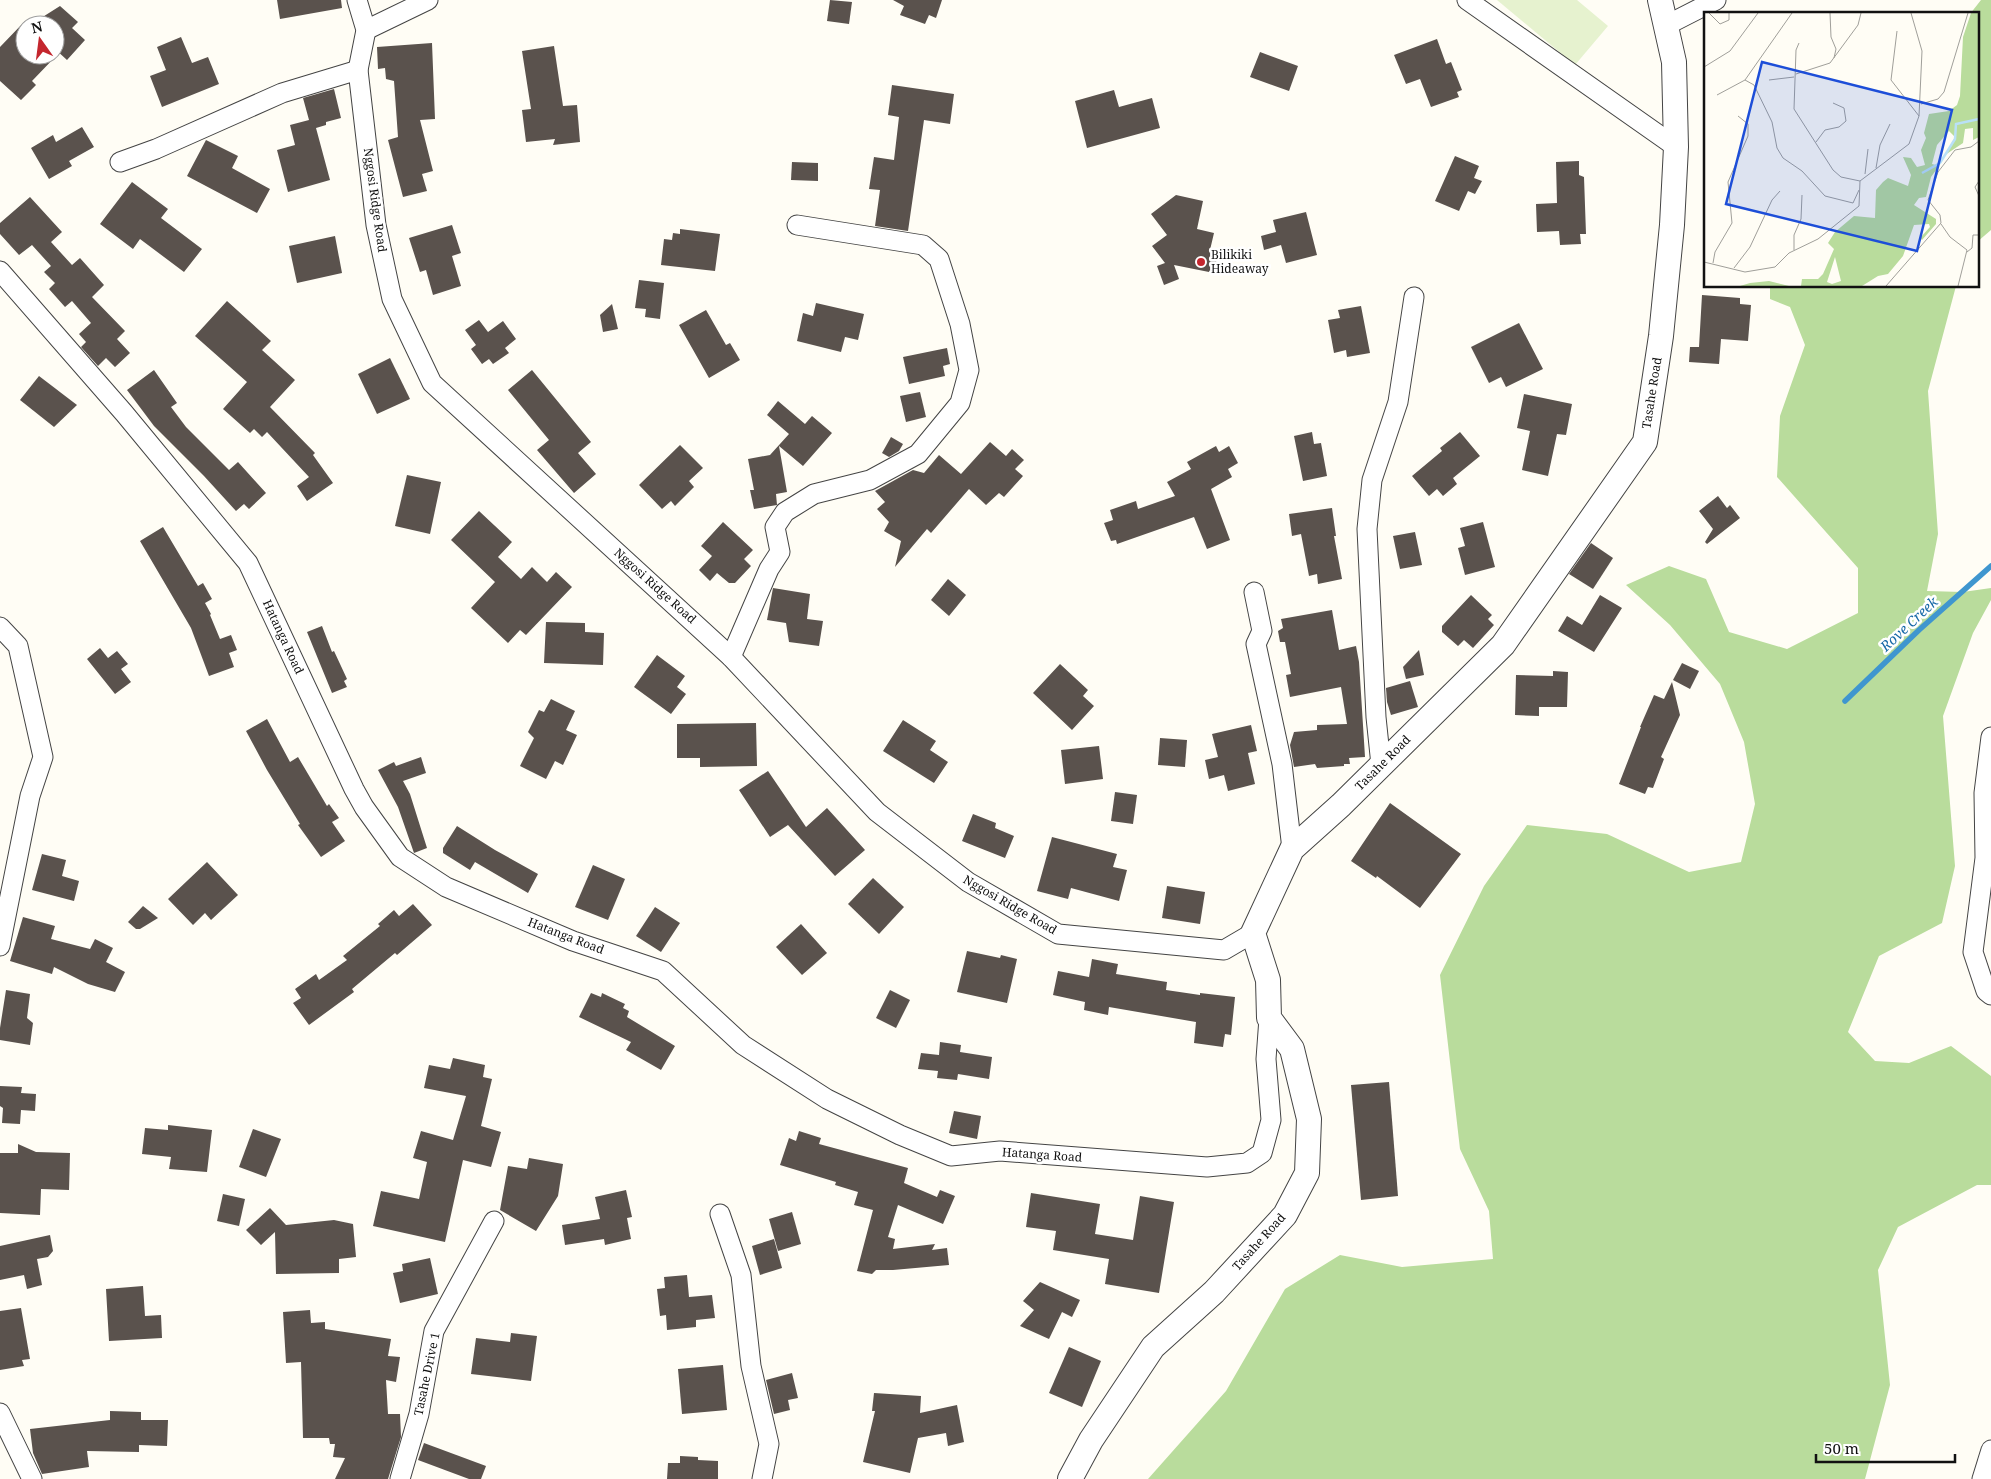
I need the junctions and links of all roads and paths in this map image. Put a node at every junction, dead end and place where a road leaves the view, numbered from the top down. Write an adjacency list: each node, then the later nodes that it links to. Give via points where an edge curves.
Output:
1 (357, 0): 7 (street)
2 (428, 0): 7 (street)
3 (1468, 0): 9 (street)
4 (1660, 0): 6 (street, Tasahe Road)
5 (1716, 0): 6 (street)
6 (1667, 25): 9 (street, Tasahe Road, via 1674,62)
7 (366, 30): 8 (street, Nggosi Ridge Road)
8 (358, 70): 10 (street, via 282,93); 16 (street, Nggosi Ridge Road, via 376,225 392,300 432,384)
9 (1676, 147): 18 (street, Tasahe Road, via 1661,336 1645,442 1503,646)
10 (120, 162)
11 (797, 225): 16 (street, via 923,245 939,259 960,324 969,370 960,403 918,454 870,480 814,494 785,512 775,527 780,552 769,569)
12 (0, 272): 23 (street, Hatanga Road, via 130,420 248,563 364,807 400,857 446,887 573,941 663,971 743,1045 827,1099 951,1156 1000,1151 1207,1167 1247,1163 1262,1153 1271,1120 1266,1059)
13 (1414, 297): 18 (street, via 1398,402 1372,480 1368,529)
14 (1254, 592): 19 (street, via 1262,631 1256,644 1282,764)
15 (0, 627): 21 (street, via 18,646 43,757 30,796)
16 (731, 657): 20 (street, Nggosi Ridge Road, via 877,812 968,882 1058,934 1224,950)
17 (1991, 737): 22 (street, via 1984,793 1985,858 1973,952 1986,991)
18 (1381, 765): 19 (street, Tasahe Road)
19 (1292, 849): 20 (street, Tasahe Road)
20 (1253, 933): 23 (street, via 1268,980)
21 (0, 946)
22 (1991, 995)
23 (1269, 1018): 31 (street, Tasahe Road, via 1292,1049 1309,1119 1307,1173 1285,1215 1214,1292 1153,1347 1091,1440)
24 (720, 1214): 30 (street, via 741,1275 751,1366 769,1444)
25 (494, 1221): 29 (street, Tasahe Drive 1, via 434,1332 419,1414)
26 (0, 1413): 28 (street)
27 (1991, 1450): 32 (street)
28 (32, 1479)
29 (400, 1479)
30 (762, 1479)
31 (1070, 1479)
32 (1982, 1479)

